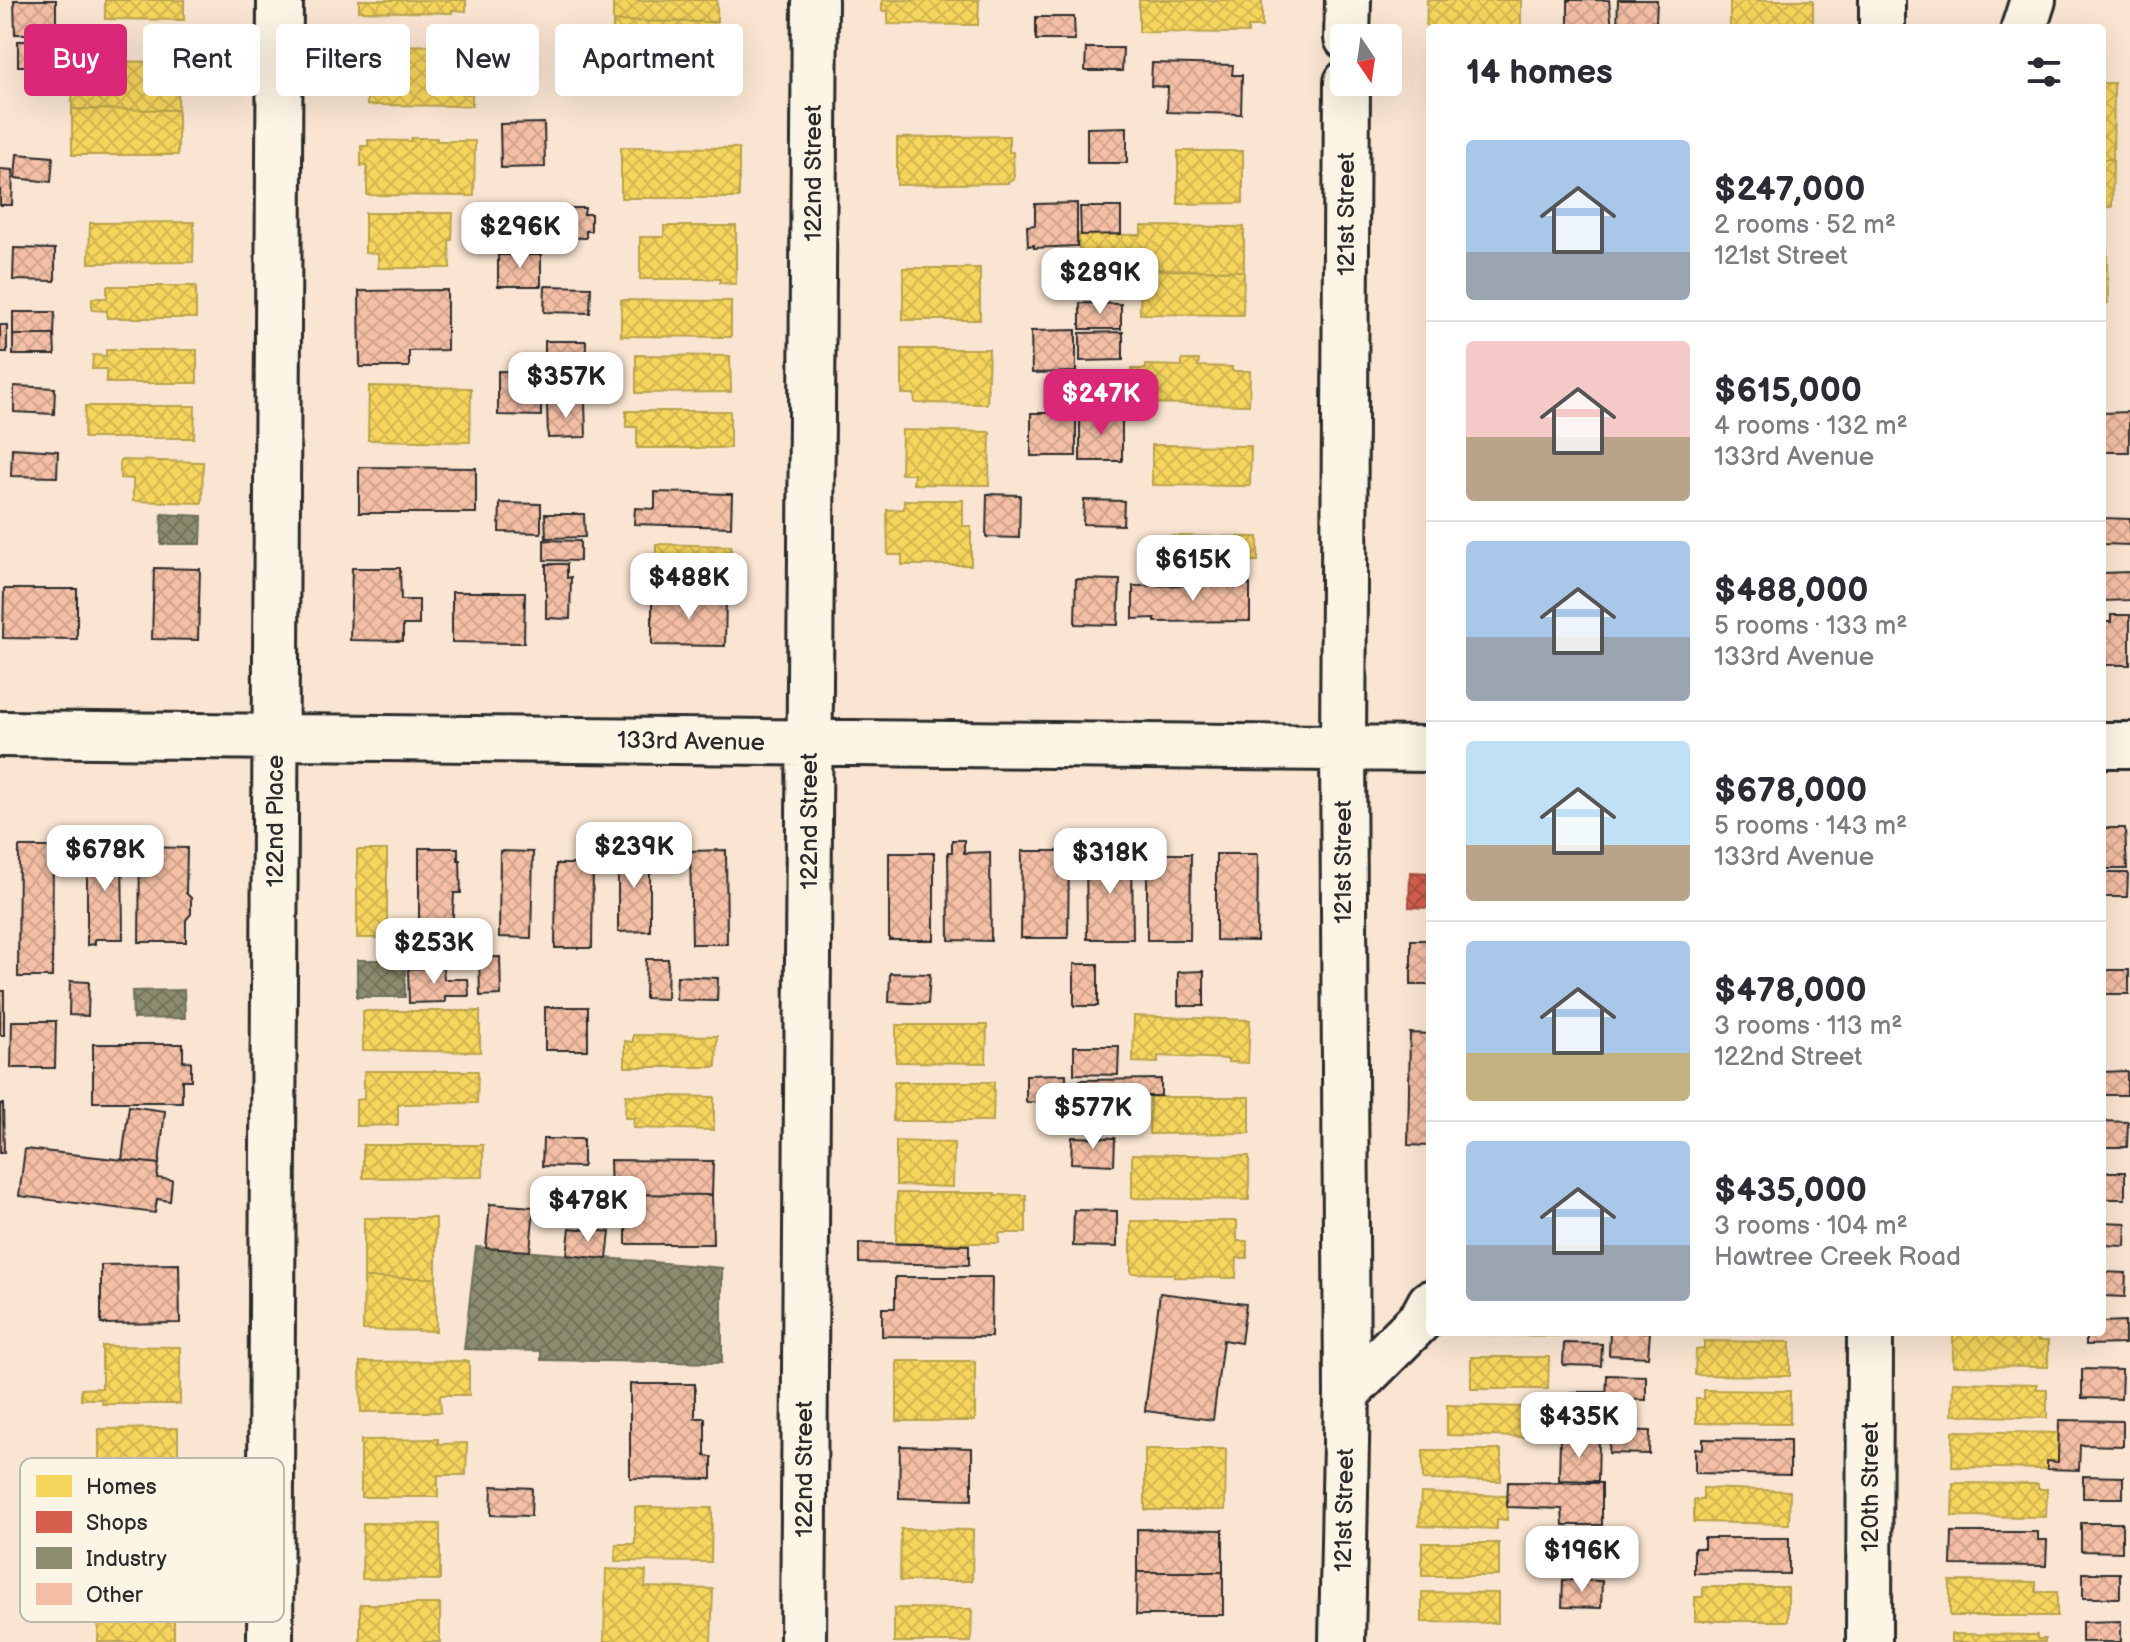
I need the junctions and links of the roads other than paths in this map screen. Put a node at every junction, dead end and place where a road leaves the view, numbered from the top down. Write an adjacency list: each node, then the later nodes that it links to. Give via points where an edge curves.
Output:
1 (280, 0): 11 (street, 122nd Place)
2 (815, 0): 12 (street, 122nd Street)
3 (1348, 0): 6 (street)
4 (1882, 0): 7 (street)
5 (2033, 0): 8 (street)
6 (1347, 24)
7 (1882, 24)
8 (2025, 24)
9 (1347, 96): 15 (street, 121st Street)
10 (0, 734): 11 (street, 133rd Avenue)
11 (276, 738): 12 (street, 133rd Avenue); 20 (street, 122nd Place)
12 (810, 742): 15 (street, 133rd Avenue); 23 (street, 122nd Street)
13 (2106, 745): 14 (street)
14 (2130, 745)
15 (1343, 748): 16 (street, 133rd Avenue); 19 (street, 121st Street)
16 (1426, 749)
17 (1426, 1310): 19 (street)
18 (1870, 1336): 25 (street, 120th Street)
19 (1347, 1393): 24 (street, 121st Street)
20 (271, 1458)
21 (270, 1622): 22 (street, 122nd Place)
22 (270, 1642)
23 (803, 1642)
24 (1342, 1642)
25 (1869, 1642)

